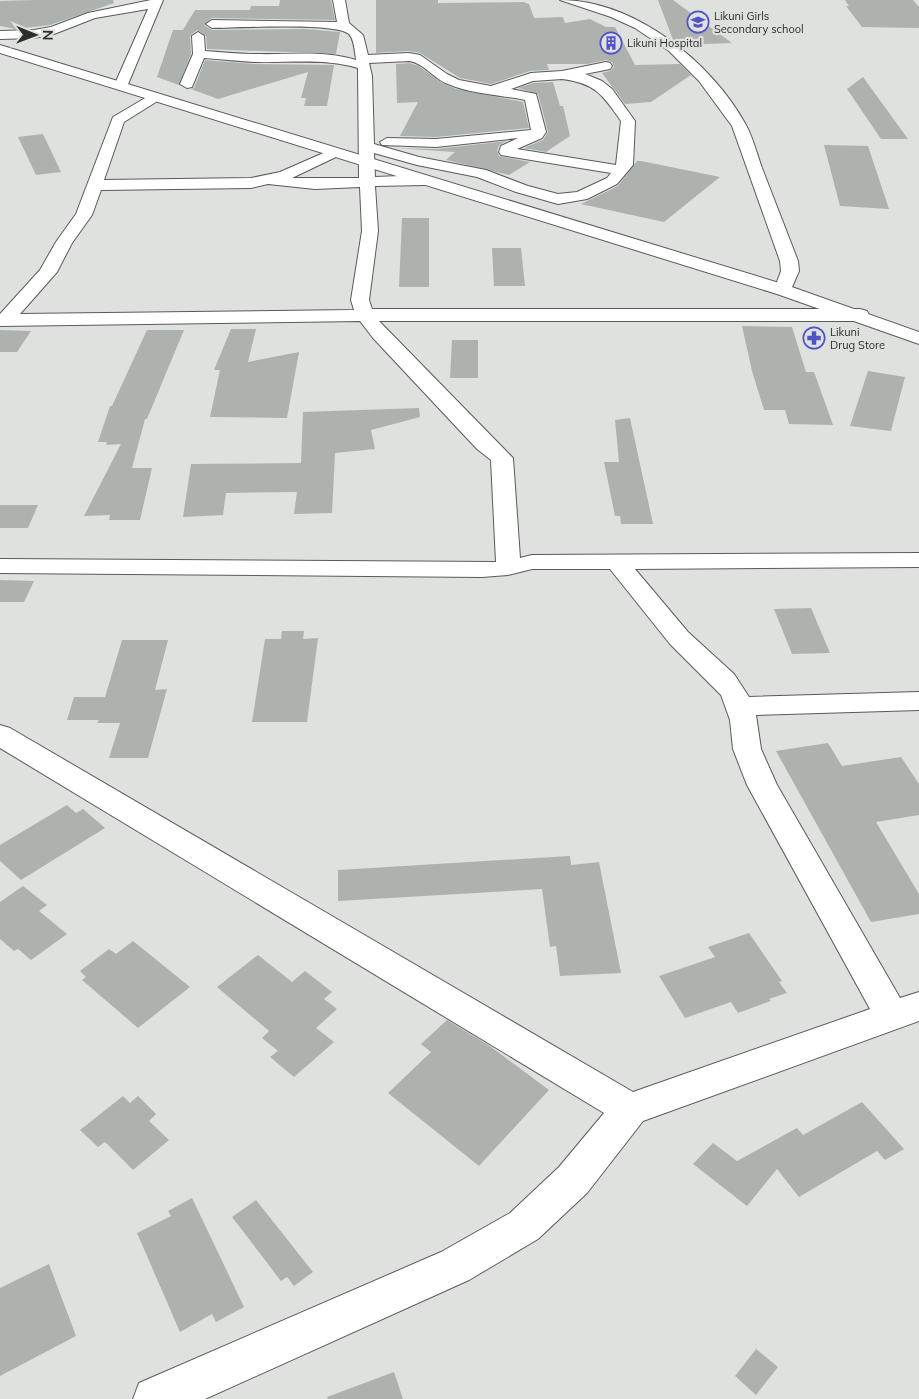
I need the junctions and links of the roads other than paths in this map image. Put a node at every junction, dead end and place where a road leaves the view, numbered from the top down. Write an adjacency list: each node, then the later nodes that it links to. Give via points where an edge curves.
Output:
1 (339, 0): 5 (street, via 342,24)
2 (566, 0): 26 (street, via 634,23 685,60 720,96 739,126 789,261 790,272)
3 (156, 2): 7 (street, via 92,15 54,30); 15 (street)
4 (212, 24): 5 (street, via 327,24)
5 (346, 27): 11 (street, via 357,35)
6 (197, 34): 9 (street)
7 (0, 36): 10 (street, via 16,46)
8 (0, 50): 10 (street)
9 (199, 54): 11 (street, via 255,58 310,56); 14 (street)
10 (24, 57): 15 (street)
11 (364, 63): 16 (street, via 420,58 442,77 456,84); 20 (street)
12 (606, 66): 13 (street)
13 (562, 75): 16 (street); 21 (street, via 580,77 597,84 607,92 628,121 625,165)
14 (188, 84)
15 (121, 86): 17 (street)
16 (483, 88): 18 (street, via 532,97)
17 (157, 97): 19 (street); 25 (street, via 118,120)
18 (539, 132): 20 (street, via 436,143 390,140); 21 (street, via 511,145 506,152)
19 (335, 152): 20 (street); 23 (street)
20 (368, 155): 21 (street, via 481,173 558,199 581,196 618,177); 22 (street); 24 (street)
21 (618, 170)
22 (425, 180): 24 (street); 26 (street)
23 (270, 181): 24 (street, via 315,184); 25 (street, via 229,185)
24 (367, 181): 27 (street, via 370,231 360,300)
25 (96, 185): 29 (street, via 84,215 48,272)
26 (783, 290): 28 (street)
27 (365, 315): 28 (street); 29 (street); 34 (street, via 485,444 502,458)
28 (860, 316): 30 (street)
29 (3, 320)
30 (919, 338)
31 (919, 560): 32 (street)
32 (616, 562): 34 (street, via 532,562); 36 (street, via 680,638 724,680)
33 (0, 566): 34 (street)
34 (508, 568)
35 (919, 701): 36 (street)
36 (740, 706): 38 (street, via 747,749 762,785)
37 (0, 735): 39 (street)
38 (905, 1011): 39 (street)
39 (630, 1109): 40 (street, via 573,1180 524,1226 455,1266)
40 (155, 1399)

